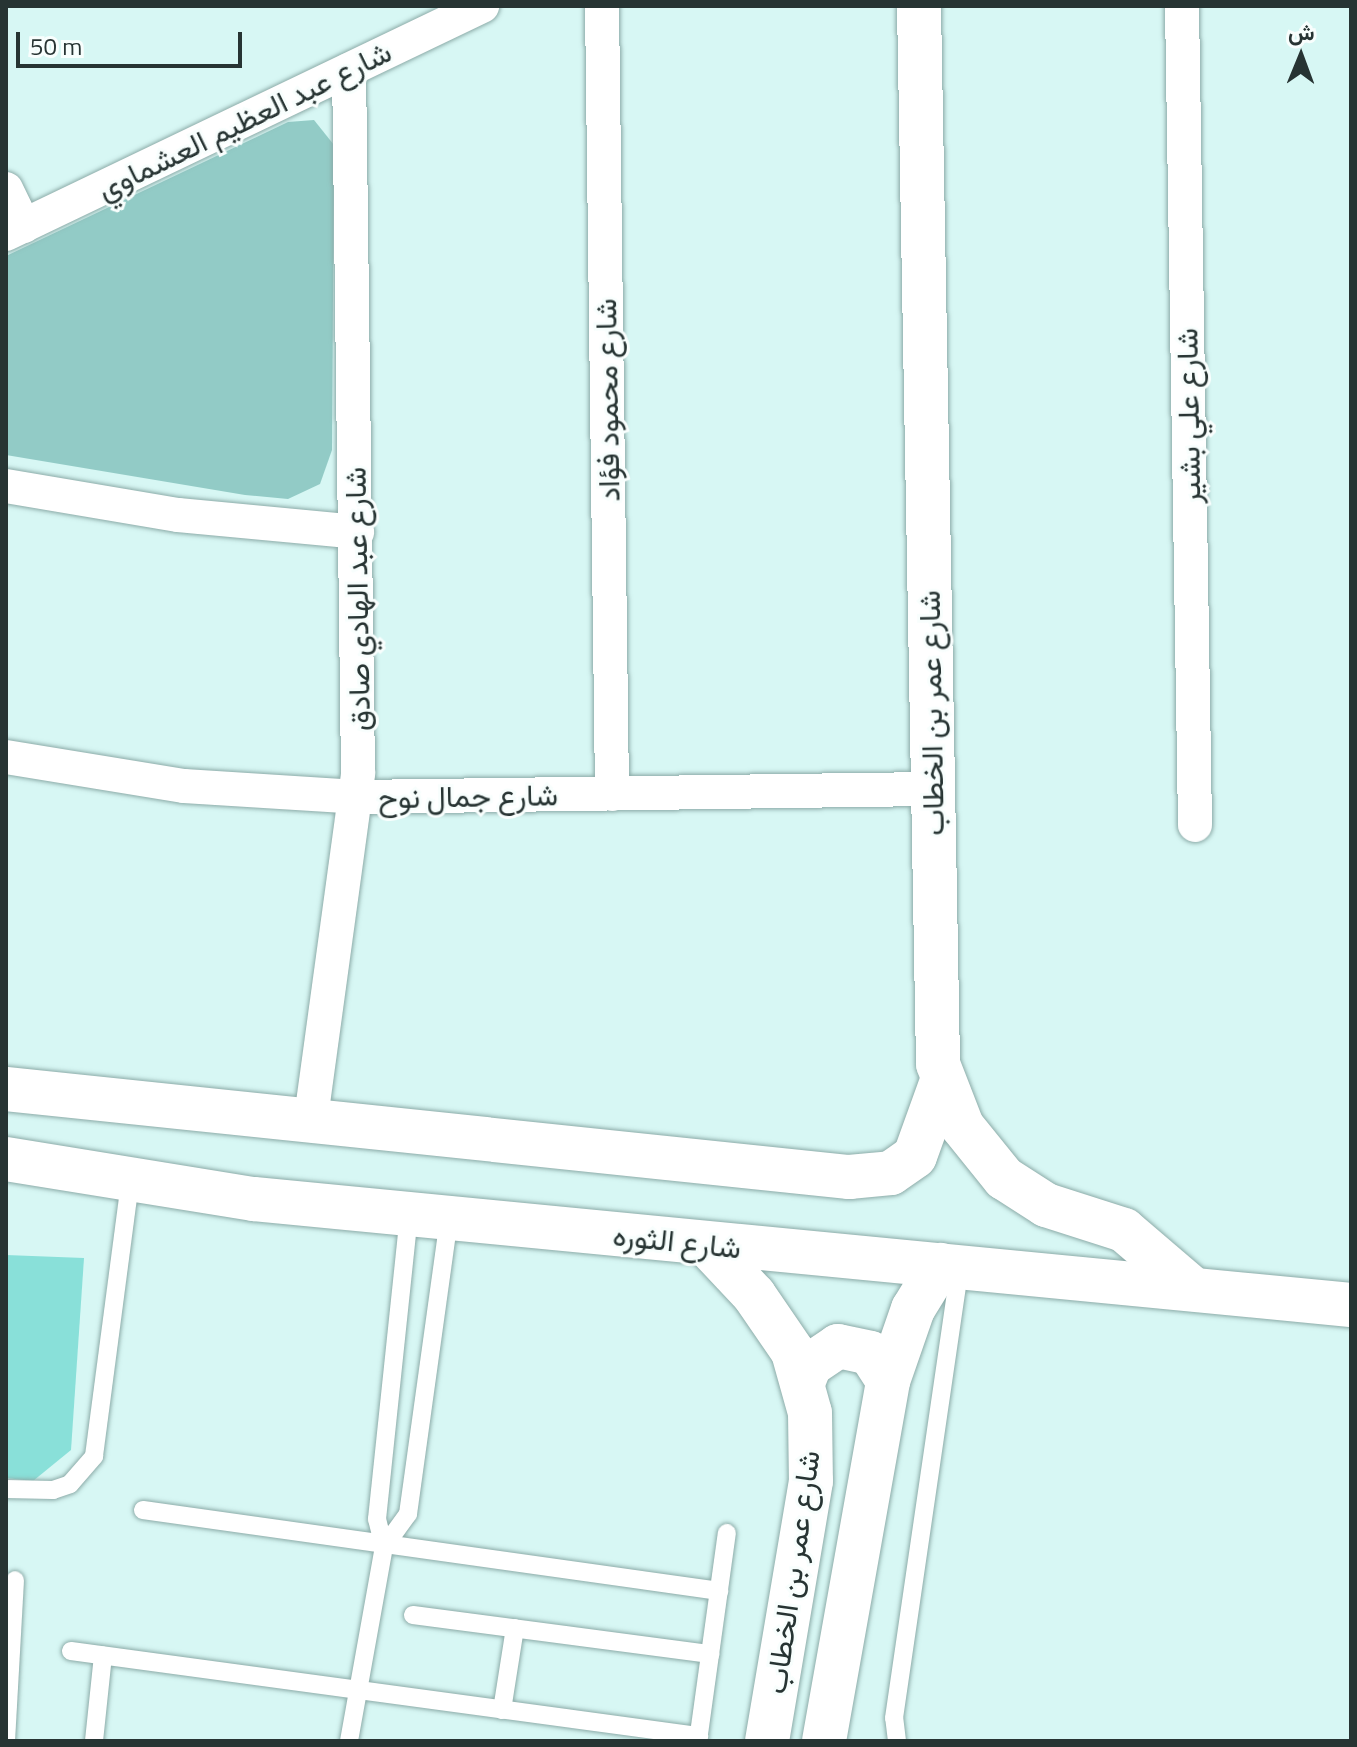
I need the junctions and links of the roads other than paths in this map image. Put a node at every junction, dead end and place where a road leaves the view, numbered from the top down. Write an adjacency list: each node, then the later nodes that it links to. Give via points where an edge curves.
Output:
1 (482, 6): 5 (street, شارع عبد العظيم العشماوي)
2 (602, 6): 12 (street, شارع محمود فؤاد)
3 (919, 6): 11 (main road, شارع عمر بن الخطاب)
4 (1182, 6): 14 (street, شارع علي بشير)
5 (349, 70): 7 (street, شارع عبد العظيم العشماوي); 9 (street, شارع عبد الهادي صادق)
6 (6, 189): 7 (street)
7 (15, 230)
8 (6, 486): 9 (street, via 178,515)
9 (357, 532): 13 (street, شارع عبد الهادي صادق)
10 (6, 757): 13 (street, شارع جمال نوح, via 184,786)
11 (932, 789): 12 (street, شارع جمال نوح); 15 (main road, شارع عمر بن الخطاب)
12 (612, 794): 13 (street, شارع جمال نوح)
13 (357, 797): 17 (street, شارع عبد الهادي صادق)
14 (1195, 825)
15 (942, 1081): 17 (main road, via 915,1156 891,1173 849,1177); 23 (main road, شارع عمر بن الخطاب, via 971,1141 1011,1183 1062,1212 1124,1230)
16 (6, 1089): 17 (main road)
17 (310, 1125)
18 (6, 1159): 19 (main road, شارع الثوره)
19 (130, 1181): 20 (main road, شارع الثوره); 27 (lane, via 94,1456 62,1487)
20 (429, 1217): 21 (main road, شارع الثوره); 30 (lane, via 378,1505); 30 (lane, via 408,1514)
21 (707, 1245): 22 (main road, شارع الثوره); 25 (main road, شارع عمر بن الخطاب, via 775,1322)
22 (950, 1266): 23 (main road, شارع الثوره); 26 (main road, شارع عمر بن الخطاب, via 913,1309); 46 (lane, via 894,1718)
23 (1193, 1289): 24 (main road, شارع الثوره)
24 (1351, 1305)
25 (804, 1380): 26 (main road, via 816,1359 838,1346 870,1353); 44 (main road, شارع عمر بن الخطاب, via 811,1481)
26 (888, 1381): 45 (main road, شارع عمر بن الخطاب)
27 (6, 1489)
28 (143, 1510): 30 (lane)
29 (727, 1533): 32 (lane)
30 (384, 1547): 32 (lane); 38 (lane)
31 (15, 1580): 41 (lane)
32 (719, 1591): 36 (lane)
33 (413, 1615): 34 (lane)
34 (515, 1628): 36 (lane); 39 (lane)
35 (71, 1651): 37 (lane)
36 (710, 1654): 40 (lane)
37 (103, 1655): 38 (lane); 42 (lane)
38 (358, 1690): 39 (lane); 43 (lane)
39 (502, 1710): 40 (lane)
40 (698, 1738)
41 (6, 1741)
42 (94, 1741)
43 (349, 1741)
44 (767, 1741)
45 (824, 1741)
46 (897, 1741)

